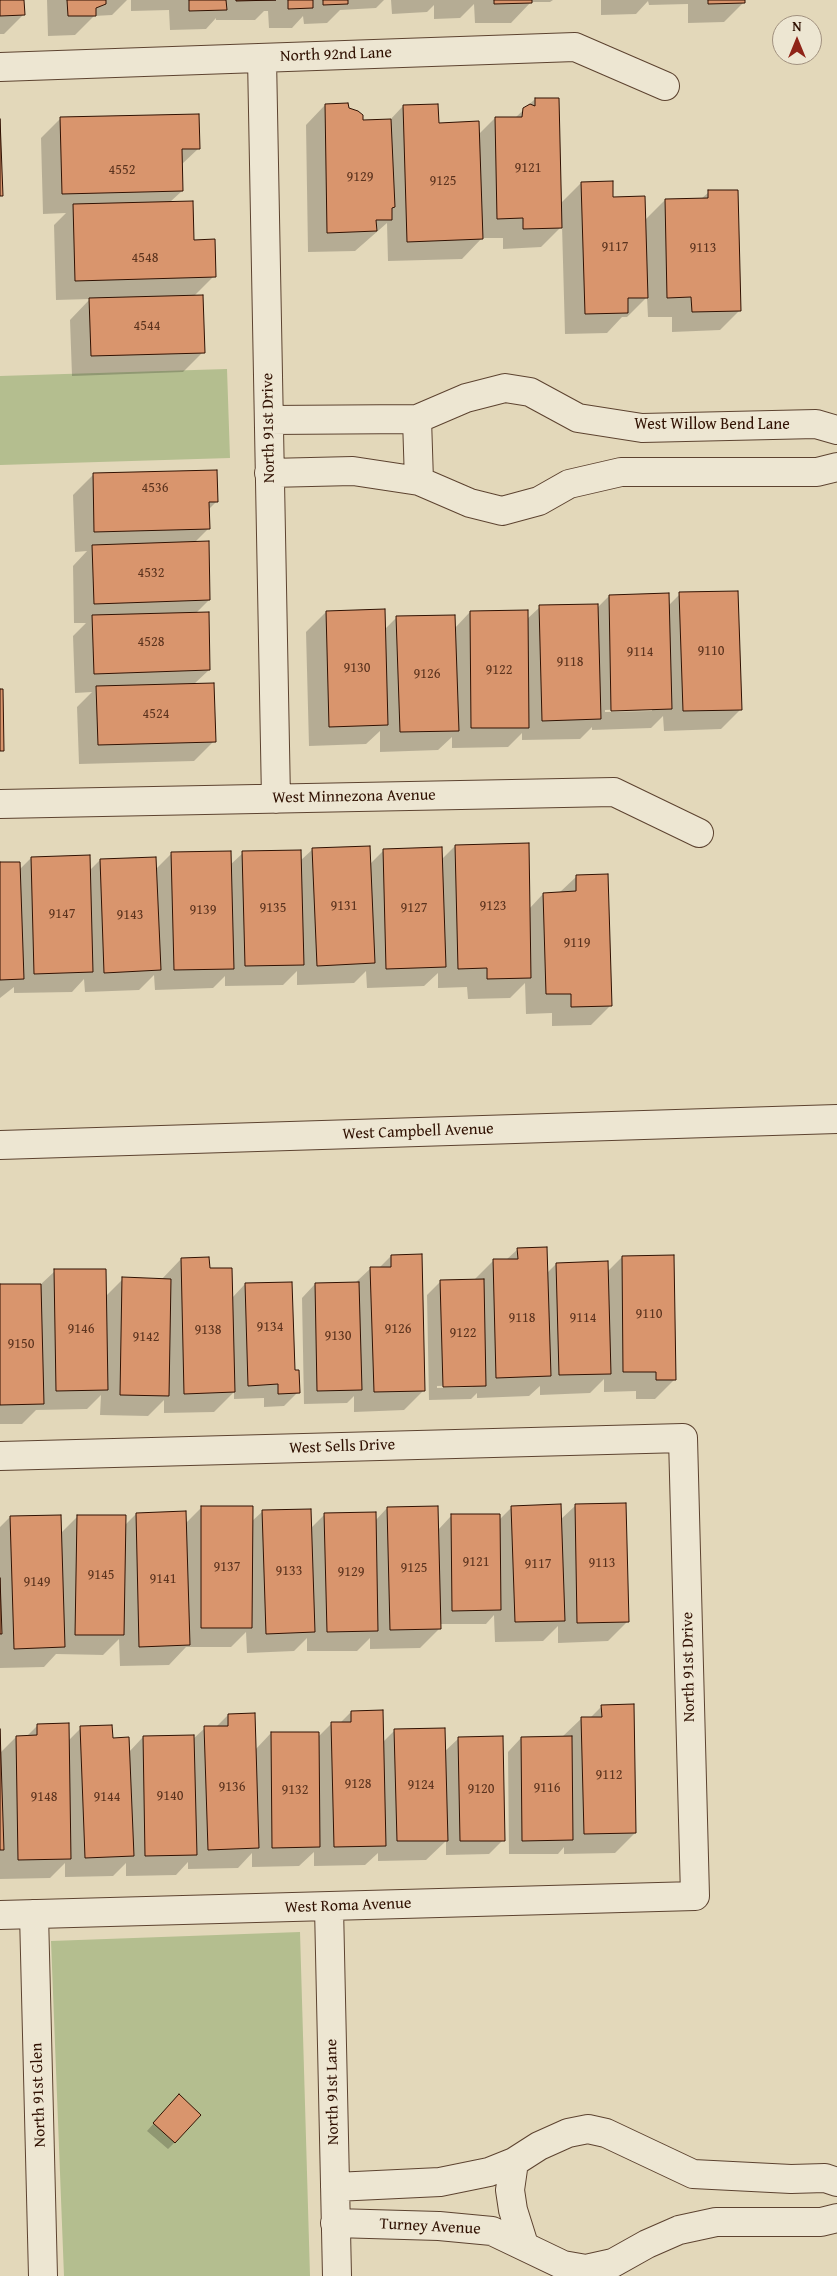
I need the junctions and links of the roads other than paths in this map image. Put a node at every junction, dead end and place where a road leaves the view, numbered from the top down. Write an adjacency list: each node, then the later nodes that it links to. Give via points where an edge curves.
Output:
1 (262, 58): 2 (street, North 92nd Lane); 3 (street, North 92nd Lane, via 575,47); 5 (street, North 91st Drive)
2 (0, 67)
3 (665, 86)
4 (417, 419): 5 (street, West Willow Bend Lane); 6 (street, West Willow Bend Lane, via 466,398 505,388 530,392 578,418 642,428 816,424); 9 (street)
5 (269, 420): 8 (street, North 91st Drive)
6 (837, 430)
7 (837, 467): 9 (street, via 818,472 621,472 569,484 539,501 502,510 470,502)
8 (269, 473): 9 (street, via 353,471); 10 (street, North 91st Drive)
9 (419, 481)
10 (276, 799): 11 (street, West Minnezona Avenue); 12 (street, West Minnezona Avenue, via 614,792)
11 (0, 804)
12 (699, 833)
13 (837, 1118): 14 (street, West Campbell Avenue)
14 (0, 1145)
15 (683, 1438): 16 (street, West Sells Drive); 17 (street, North 91st Drive)
16 (0, 1456)
17 (695, 1896): 18 (street, West Roma Avenue)
18 (329, 1907): 19 (street, West Roma Avenue); 23 (street, North 91st Lane)
19 (34, 1914): 20 (street, West Roma Avenue); 27 (street, North 91st Glen)
20 (0, 1916)
21 (514, 2162): 22 (street, via 568,2133 588,2129 606,2133 693,2174 825,2178); 23 (street, via 489,2172 440,2182); 26 (street, via 510,2190)
22 (837, 2182)
23 (335, 2187): 25 (street, North 91st Lane)
24 (837, 2218): 26 (street, Turney Avenue, via 821,2222 716,2222 678,2230 613,2263 586,2268 563,2264)
25 (336, 2223): 26 (street, Turney Avenue, via 492,2231); 28 (street, North 91st Lane)
26 (524, 2244)
27 (43, 2276)
28 (337, 2276)

